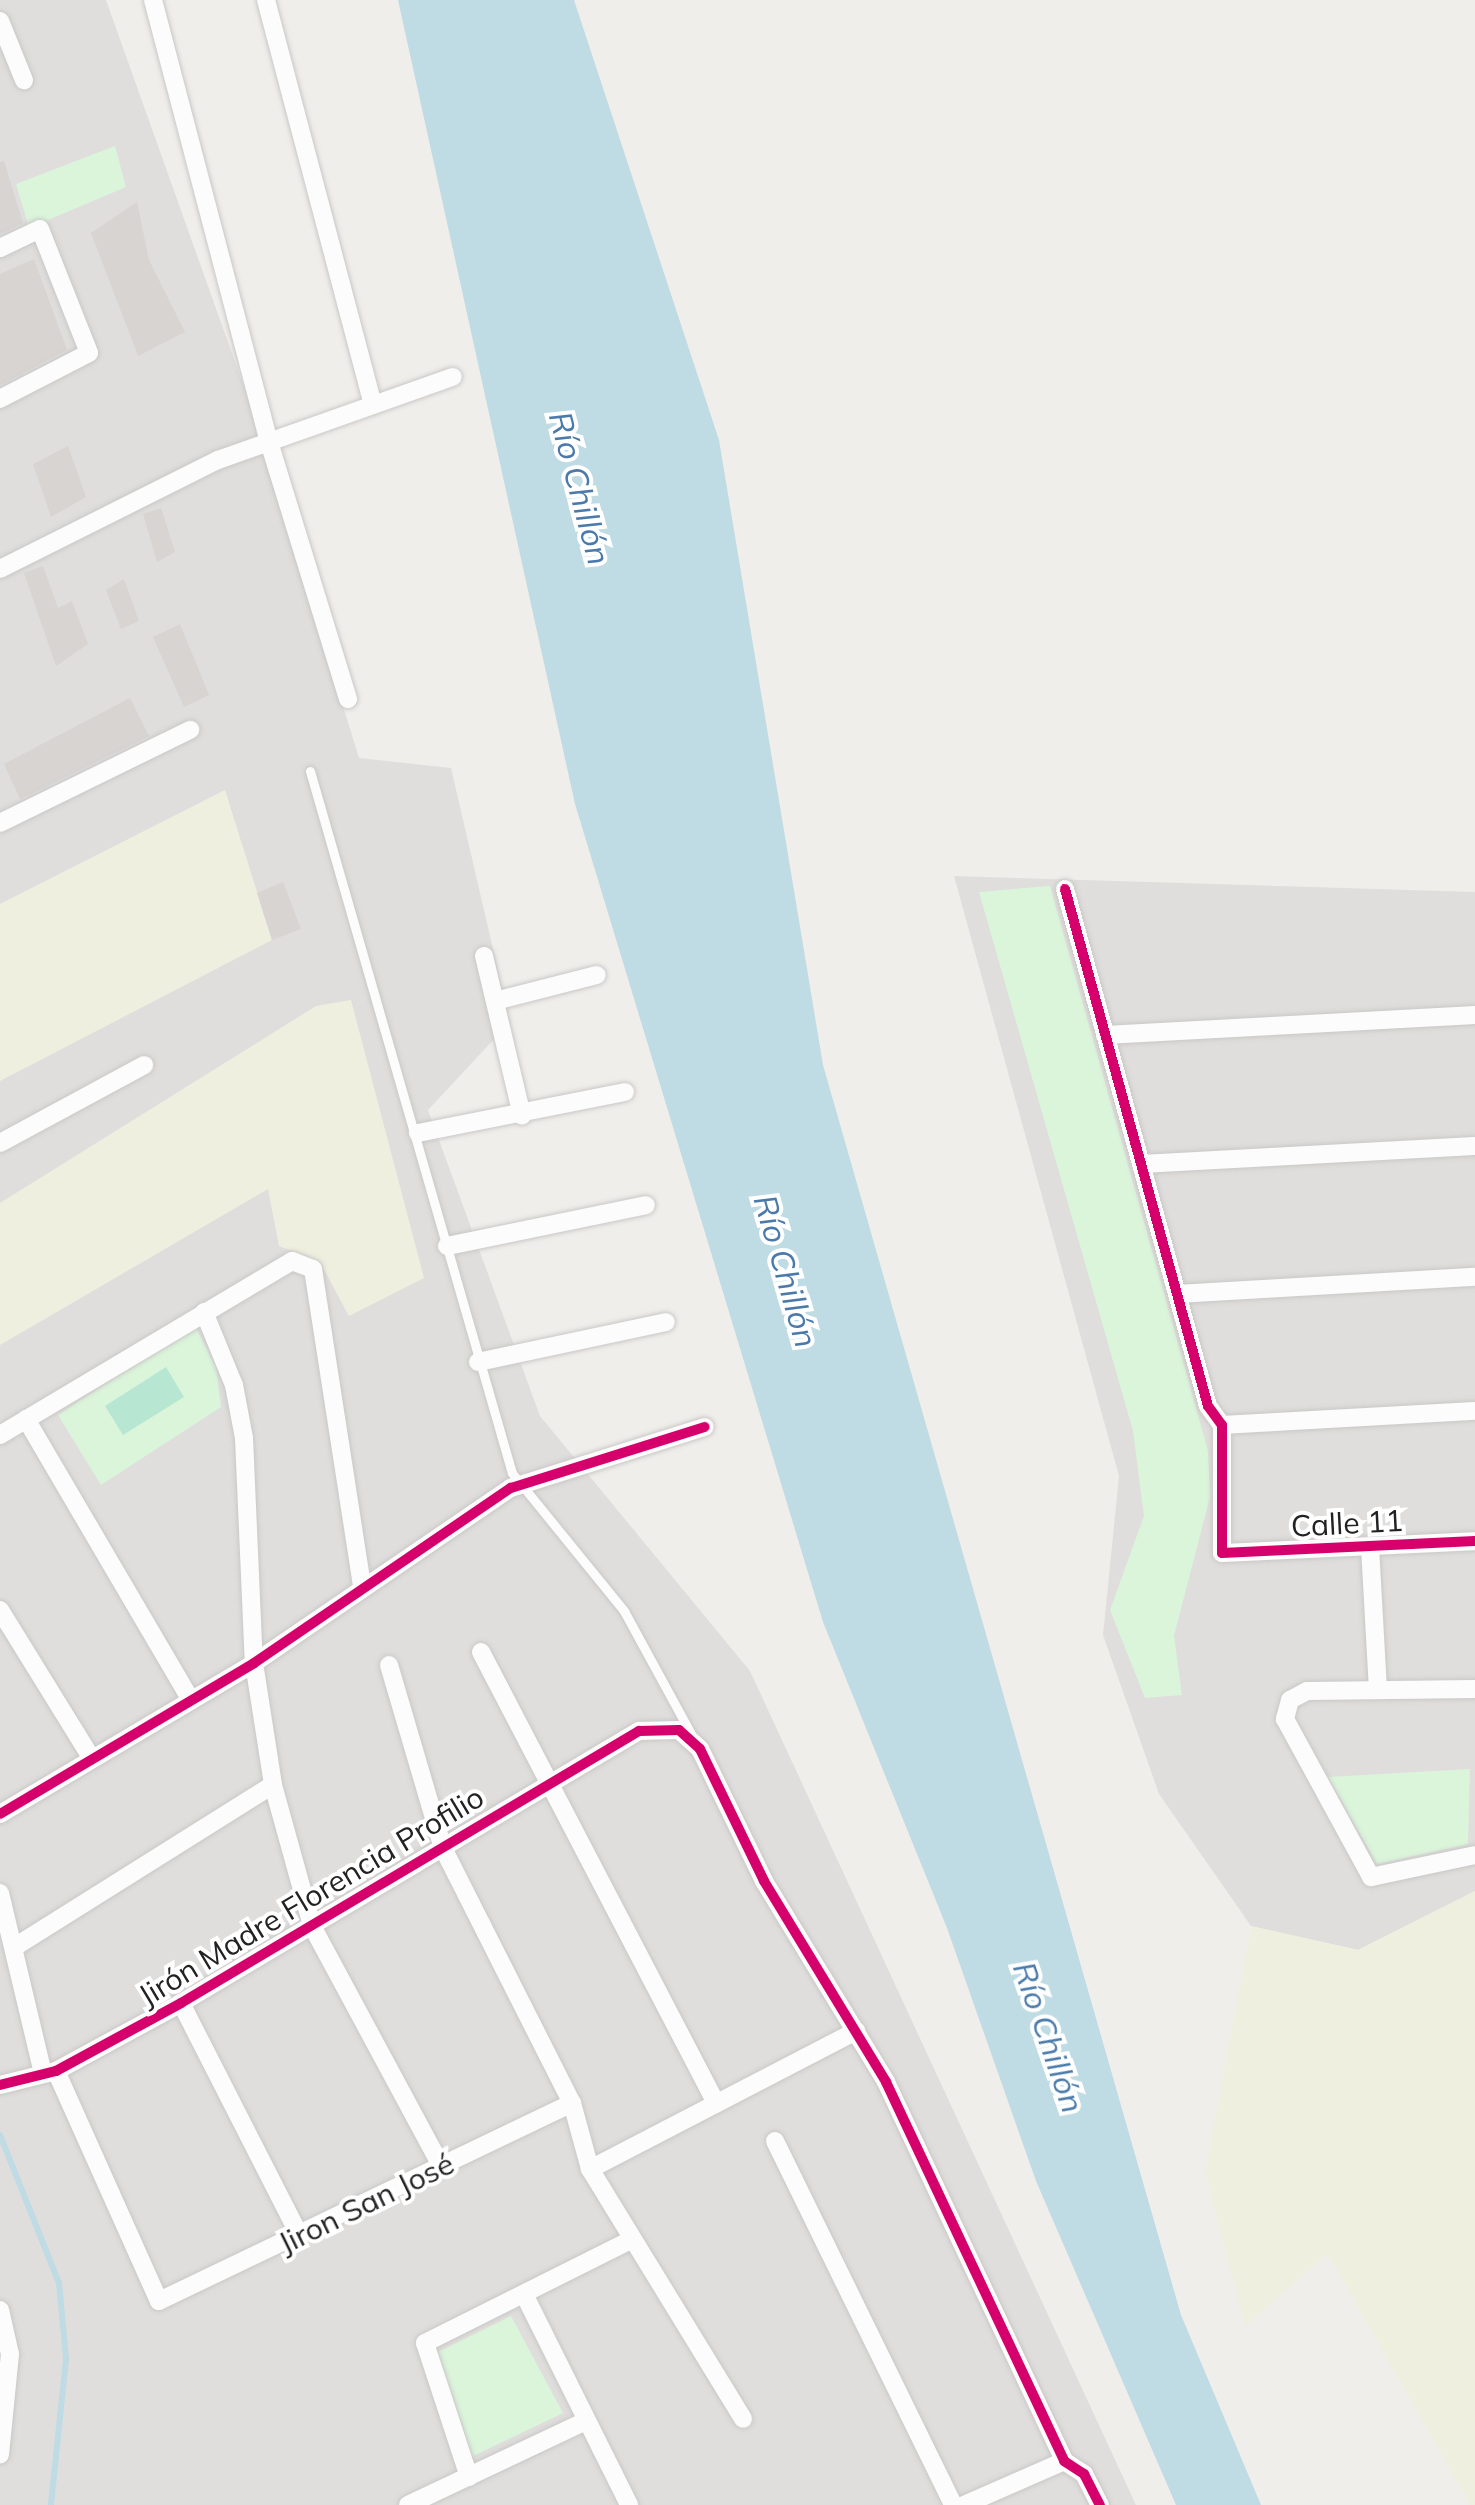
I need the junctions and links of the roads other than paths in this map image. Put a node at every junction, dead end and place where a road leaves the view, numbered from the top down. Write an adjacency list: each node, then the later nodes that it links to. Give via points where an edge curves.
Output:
1 (153, 0): 10 (street)
2 (266, 0): 9 (street)
3 (0, 21): 4 (street)
4 (6, 57): 5 (street)
5 (24, 80)
6 (0, 248): 8 (street, via 40,230 89,353)
7 (452, 377): 9 (street)
8 (0, 399)
9 (372, 406): 10 (street)
10 (268, 442): 11 (street); 12 (street)
11 (0, 569)
12 (348, 699)
13 (190, 730): 15 (street)
14 (310, 770): 25 (lane)
15 (0, 823)
16 (1065, 889): 21 (street)
17 (484, 956): 19 (street)
18 (597, 975): 19 (street)
19 (494, 1001): 24 (street)
20 (1475, 1015): 21 (street)
21 (1105, 1035): 28 (street)
22 (144, 1064): 26 (street)
23 (625, 1092): 24 (street)
24 (522, 1116): 25 (street)
25 (418, 1133): 30 (lane)
26 (0, 1144)
27 (1475, 1146): 28 (street)
28 (1141, 1164): 32 (street)
29 (646, 1205): 30 (street)
30 (448, 1246): 35 (lane)
31 (1475, 1277): 32 (street)
32 (1177, 1294): 38 (street, via 1208,1406)
33 (204, 1312): 37 (street); 44 (street, via 292,1262 320,1280); 47 (street, via 234,1384 244,1438)
34 (666, 1322): 35 (street)
35 (478, 1362): 41 (lane)
36 (1475, 1411): 38 (street)
37 (26, 1419): 40 (street); 51 (street)
38 (1222, 1424): 43 (street, Calle 11, via 1222,1554)
39 (705, 1427): 41 (street)
40 (0, 1435)
41 (518, 1486): 44 (street); 52 (lane, via 624,1612)
42 (1475, 1542): 43 (street, Calle 11)
43 (1370, 1547): 49 (street)
44 (362, 1588): 47 (street)
45 (0, 1610): 53 (street)
46 (481, 1652): 54 (street)
47 (254, 1663): 51 (street); 55 (street)
48 (389, 1665): 57 (street)
49 (1378, 1688): 50 (street); 58 (street, via 1306,1692 1290,1700 1285,1719 1368,1873)
50 (1475, 1689)
51 (190, 1700): 53 (street)
52 (695, 1741): 54 (street, Jirón Madre Florencia Profilio, via 669,1728 639,1731); 63 (street, via 764,1881)
53 (92, 1759): 56 (street)
54 (555, 1781): 57 (street, Jirón Madre Florencia Profilio); 67 (street)
55 (274, 1785): 60 (street); 61 (street)
56 (0, 1814)
57 (442, 1848): 60 (street, Jirón Madre Florencia Profilio); 66 (street)
58 (1475, 1855)
59 (0, 1893): 61 (street)
60 (312, 1926): 62 (street, Jirón Madre Florencia Profilio); 69 (street)
61 (16, 1946): 64 (street)
62 (182, 2004): 64 (street, Jirón Madre Florencia Profilio); 71 (street)
63 (856, 2031): 67 (street); 79 (street)
64 (50, 2072): 65 (street, Jirón Madre Florencia Profilio); 71 (street, Jiron San José, via 159,2300)
65 (0, 2085)
66 (572, 2103): 69 (street, Jiron San José); 70 (street)
67 (716, 2103): 70 (street)
68 (775, 2141): 83 (street)
69 (441, 2166): 71 (street, Jiron San José)
70 (590, 2169): 72 (street)
71 (300, 2235)
72 (632, 2240): 73 (street); 77 (street)
73 (524, 2294): 76 (street); 80 (street, via 425,2343)
74 (0, 2310): 75 (street)
75 (3, 2332): 78 (street)
76 (586, 2420): 80 (street); 82 (street)
77 (743, 2420)
78 (0, 2455)
79 (1064, 2461): 84 (street); 85 (street, via 1084,2474)
80 (468, 2476): 81 (street)
81 (408, 2505)
82 (629, 2505)
83 (953, 2505)
84 (964, 2505)
85 (1100, 2505)

